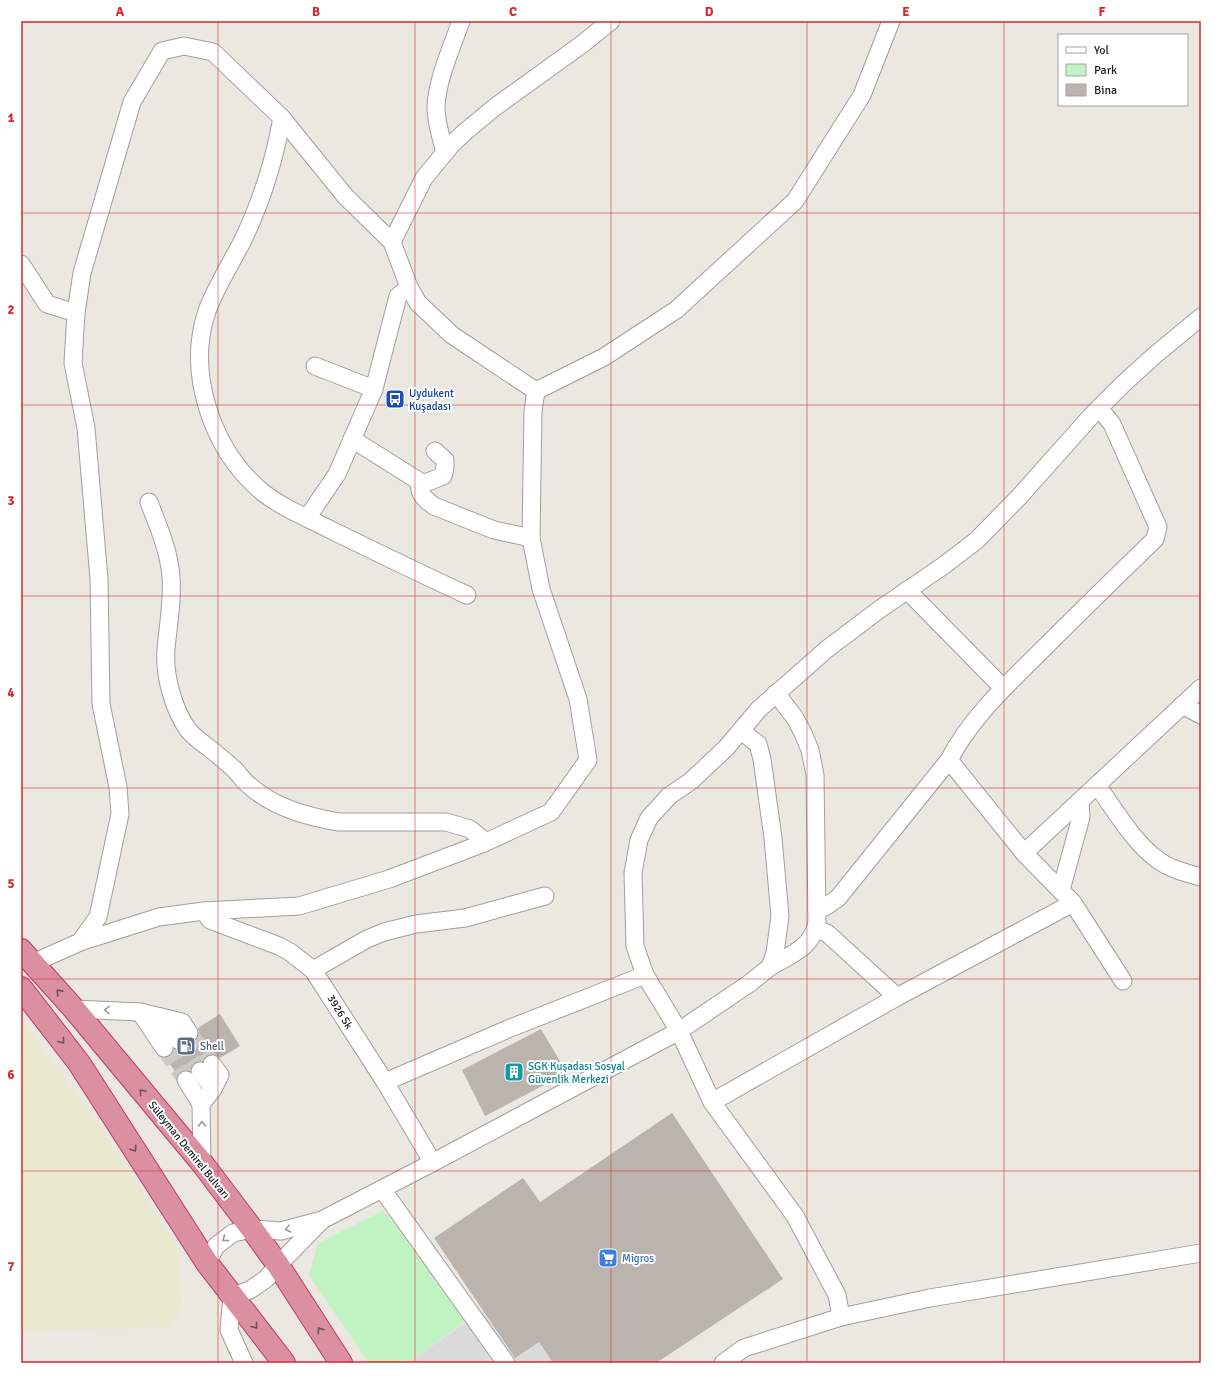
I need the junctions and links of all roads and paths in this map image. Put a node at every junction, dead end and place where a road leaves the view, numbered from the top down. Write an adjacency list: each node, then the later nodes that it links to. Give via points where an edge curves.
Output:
1 (461, 21): 5 (street, via 442,74 436,107)
2 (612, 21): 5 (street, via 480,118)
3 (891, 21): 13 (street, via 862,95 795,201 676,310 604,357)
4 (282, 118): 6 (street, via 345,196); 9 (street, via 213,52 184,46 162,52 132,102 82,273); 19 (street, via 274,159 261,199 207,313 200,344 201,376 212,420 236,464 262,491)
5 (445, 152): 6 (street, via 424,178)
6 (392, 242): 8 (street)
7 (21, 264): 9 (street, via 47,304)
8 (409, 287): 12 (street, via 398,296); 13 (street, via 418,303 452,335)
9 (76, 313): 41 (street, via 73,363 86,428 98,571 101,704 118,787 120,814 98,917)
10 (1201, 317): 14 (street, via 1155,355)
11 (315, 366): 12 (street)
12 (374, 389): 15 (street)
13 (536, 391): 20 (street, via 533,411)
14 (1099, 408): 21 (street, via 1019,498 977,540); 23 (street, via 1112,424 1158,527 1155,538)
15 (352, 439): 17 (street); 19 (street, via 337,474)
16 (435, 451): 17 (street, via 445,460 443,476)
17 (422, 483): 20 (street, via 419,487 420,492 434,506 494,530)
18 (149, 502): 32 (street, via 166,549 171,577 172,602 166,650 168,681 176,708 197,740 225,761 250,786 277,804 292,810 340,822 446,822 470,830)
19 (307, 518): 22 (street)
20 (531, 538): 32 (street, via 541,589 578,699 588,760 551,812)
21 (907, 590): 23 (street); 25 (street, via 827,649)
22 (467, 595)
23 (1003, 688): 29 (street, via 956,745)
24 (1201, 688): 26 (street)
25 (776, 693): 28 (street); 38 (street, via 795,718 803,734 810,750 815,775)
26 (1182, 705): 27 (street); 30 (street)
27 (1201, 715)
28 (740, 731): 43 (street, via 758,744 762,759 780,916 775,953); 45 (street, via 691,781 669,796 649,818 639,840 633,873 635,946)
29 (949, 760): 33 (street); 38 (street, via 838,898)
30 (1097, 785): 31 (street); 34 (street, via 1148,852 1175,869)
31 (1080, 801): 33 (street); 35 (street, via 1082,817)
32 (484, 843): 39 (street, via 389,879 299,906)
33 (1024, 853): 35 (street)
34 (1201, 876)
35 (1061, 890): 37 (street)
36 (545, 896): 44 (street, via 465,918 416,924 384,932 367,938)
37 (1073, 903): 46 (street); 48 (street)
38 (817, 910): 40 (street)
39 (204, 911): 41 (street, via 159,917); 44 (street, 3926 Sk, via 210,920 279,946)
40 (816, 929): 43 (street, via 803,947); 48 (street, via 827,933)
41 (80, 942): 42 (street)
42 (27, 956): 49 (highway, Süleyman Demirel Bulvarı, one-way to 42)
43 (770, 967): 51 (street)
44 (313, 970): 52 (street, 3926 Sk)
45 (645, 975): 51 (street); 52 (street, via 508,1029)
46 (1123, 981)
47 (21, 988): 61 (highway, one-way to 61, via 79,1063)
48 (897, 997): 53 (street)
49 (74, 1009): 50 (street, one-way to 49); 55 (highway, Süleyman Demirel Bulvarı, one-way to 49)
50 (140, 1012): 50 (street, via 177,1040 161,1017)
51 (679, 1031): 53 (street); 56 (street)
52 (384, 1082): 56 (street, 3926 Sk)
53 (712, 1102): 64 (street, via 795,1216 837,1295)
54 (201, 1104): 54 (street, via 212,1089 220,1075 199,1072); 55 (street, one-way to 54)
55 (202, 1163): 59 (highway, Süleyman Demirel Bulvarı)
56 (432, 1163): 57 (street)
57 (382, 1189): 58 (street); 68 (street)
58 (322, 1220): 59 (street, one-way to 59, via 281,1231); 62 (street)
59 (252, 1229): 61 (street, one-way to 61, via 233,1233 216,1246); 62 (highway, Süleyman Demirel Bulvarı)
60 (1201, 1253): 64 (street, via 938,1296)
61 (207, 1263): 63 (highway)
62 (278, 1265): 63 (street, via 266,1279 250,1290); 67 (highway, Süleyman Demirel Bulvarı, one-way to 62)
63 (232, 1296): 65 (street, via 229,1330); 66 (highway, one-way to 66)
64 (841, 1317): 69 (street, via 744,1348)
65 (244, 1363)
66 (284, 1363)
67 (341, 1363)
68 (506, 1363)
69 (723, 1363)

